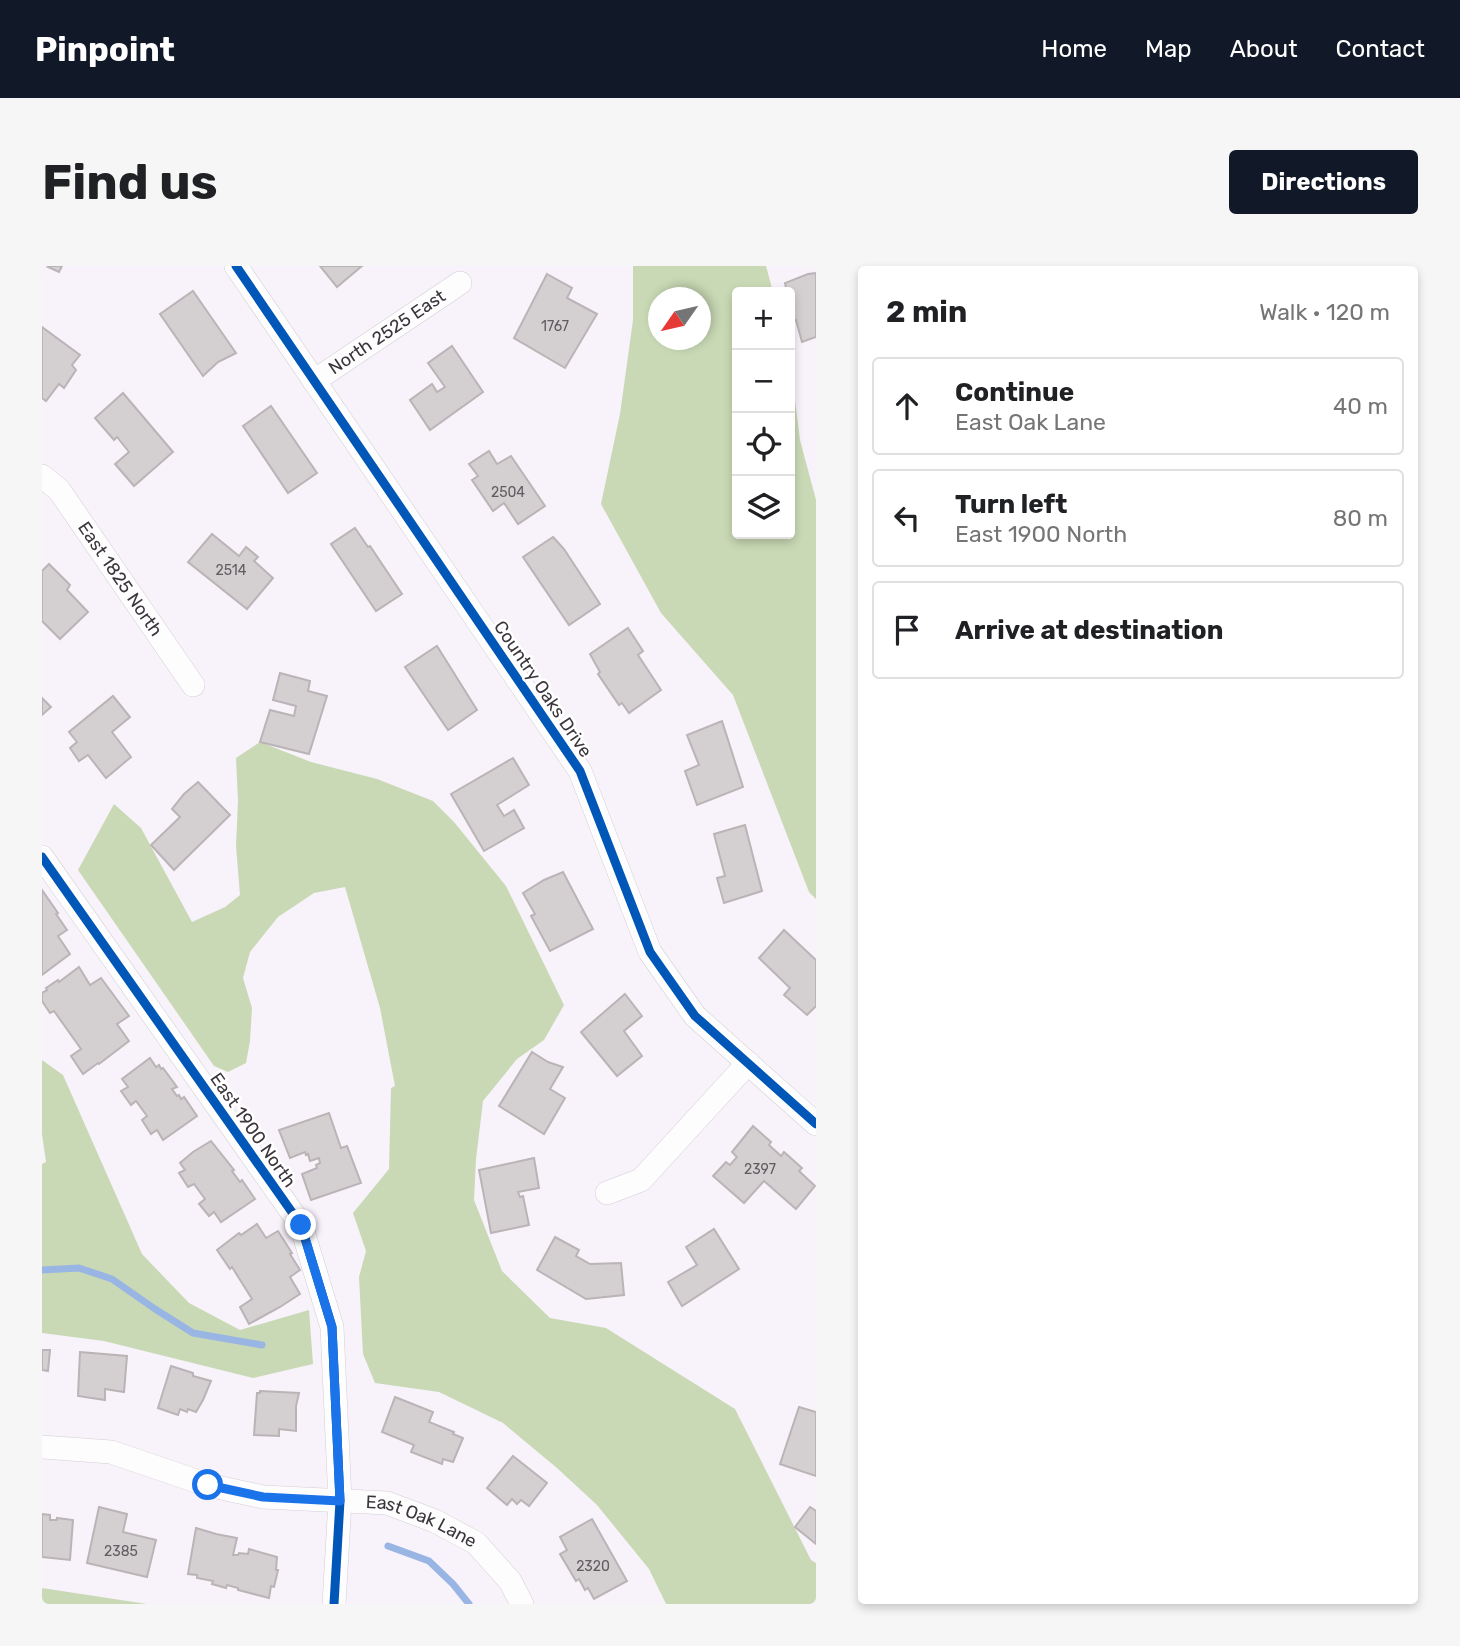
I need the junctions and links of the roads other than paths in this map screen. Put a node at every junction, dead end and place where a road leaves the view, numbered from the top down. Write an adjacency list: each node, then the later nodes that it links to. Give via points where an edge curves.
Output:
1 (236, 266): 3 (street, Country Oaks Drive)
2 (460, 283): 3 (street, North 2525 East)
3 (314, 381): 7 (street, Country Oaks Drive, via 580,771 650,952 695,1016)
4 (42, 476): 5 (street, East 1825 North, via 59,490)
5 (193, 685)
6 (42, 857): 11 (street, East 1900 North, via 301,1225 332,1327)
7 (748, 1063): 8 (street, Country Oaks Drive); 9 (street, via 641,1180)
8 (816, 1124)
9 (607, 1193)
10 (42, 1447): 11 (street, East Oak Lane, via 111,1452 208,1485 263,1497)
11 (340, 1501): 12 (street, East 1900 North); 13 (street, East Oak Lane, via 387,1503 476,1543 510,1581)
12 (334, 1604)
13 (522, 1604)

